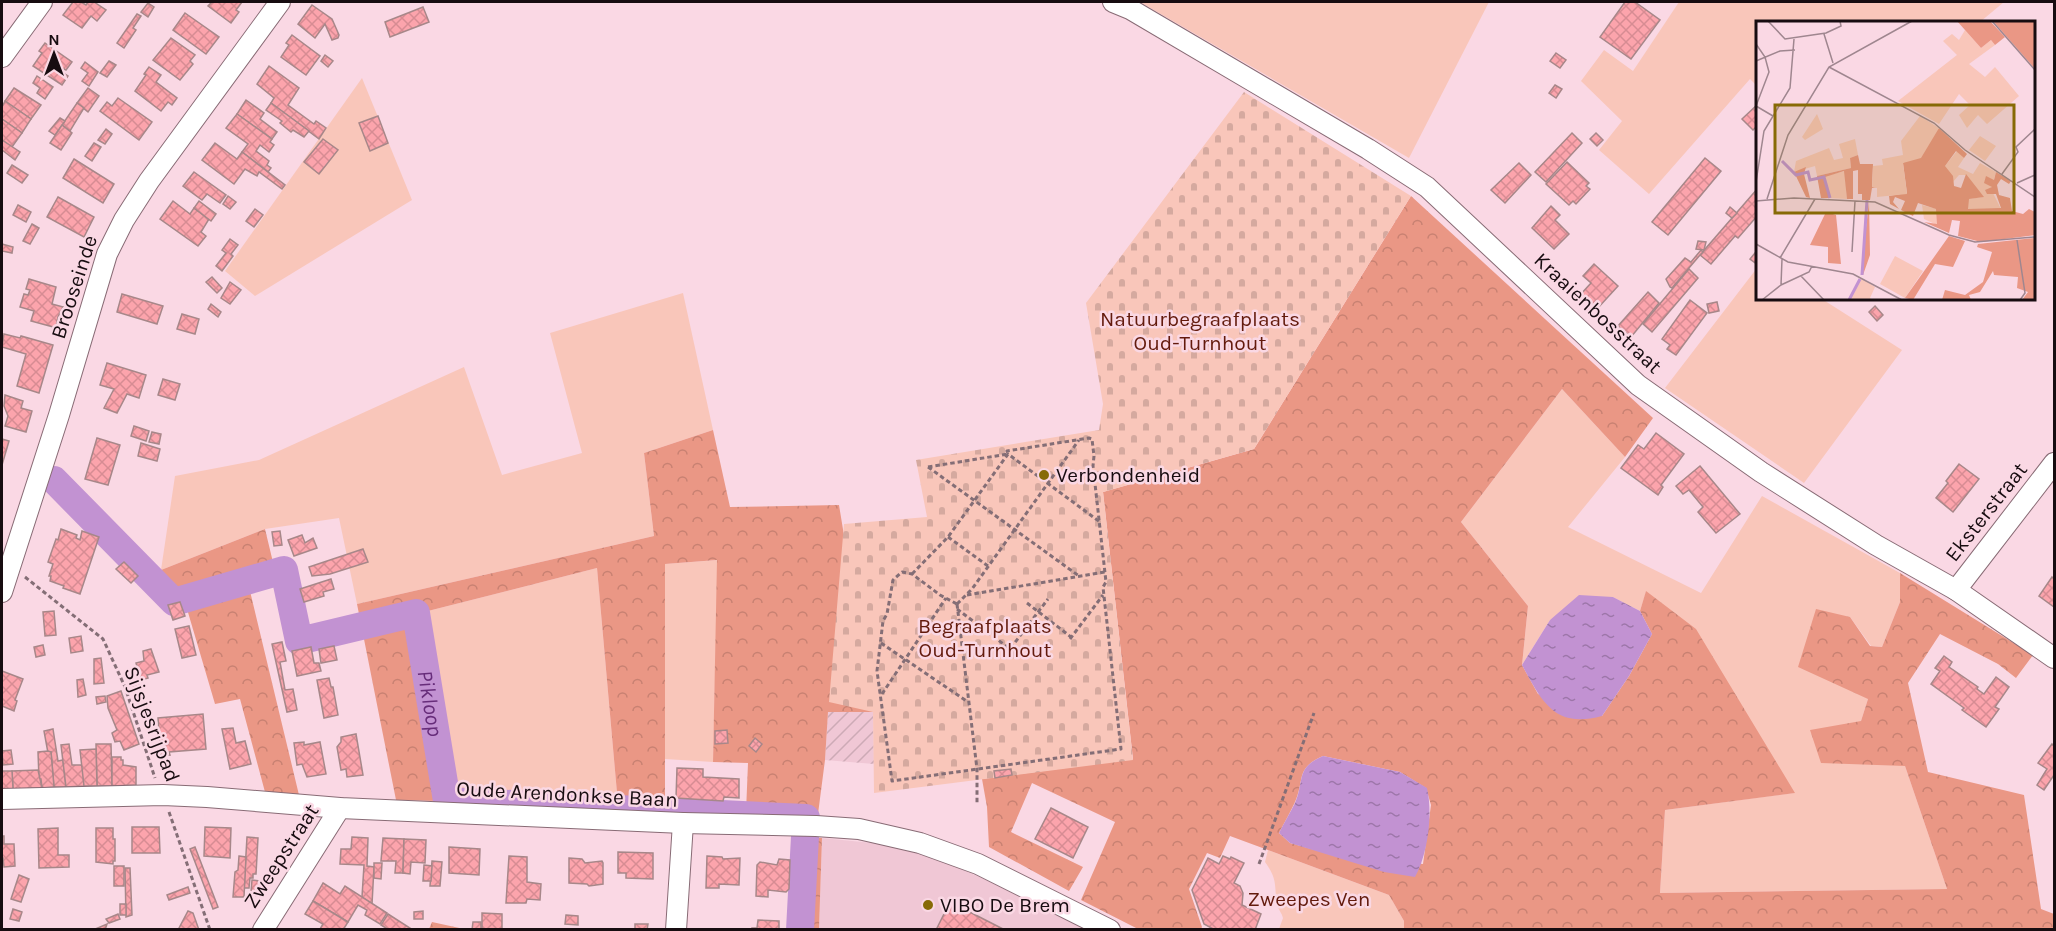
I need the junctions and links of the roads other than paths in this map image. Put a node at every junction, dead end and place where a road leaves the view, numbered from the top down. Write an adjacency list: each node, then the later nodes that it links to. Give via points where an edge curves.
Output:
1 (42, 2): 4 (street)
2 (280, 2): 7 (street, Brooseinde, via 149,181 107,254)
3 (1113, 2): 6 (street, Kraaienbosstraat, via 1427,187 1638,385 1761,472)
4 (2, 57)
5 (2055, 463): 6 (street, Eksterstraat)
6 (1956, 590): 8 (street, Kraaienbosstraat)
7 (2, 592)
8 (2055, 658)
9 (2, 799): 10 (street, Oude Arendonkse Baan, via 207,796)
10 (340, 808): 11 (street, Oude Arendonkse Baan); 12 (street, Zweepstraat)
11 (683, 823): 13 (street); 14 (street, Oude Arendonkse Baan, via 859,829 920,843 978,864)
12 (262, 930)
13 (676, 930)
14 (1110, 930)

